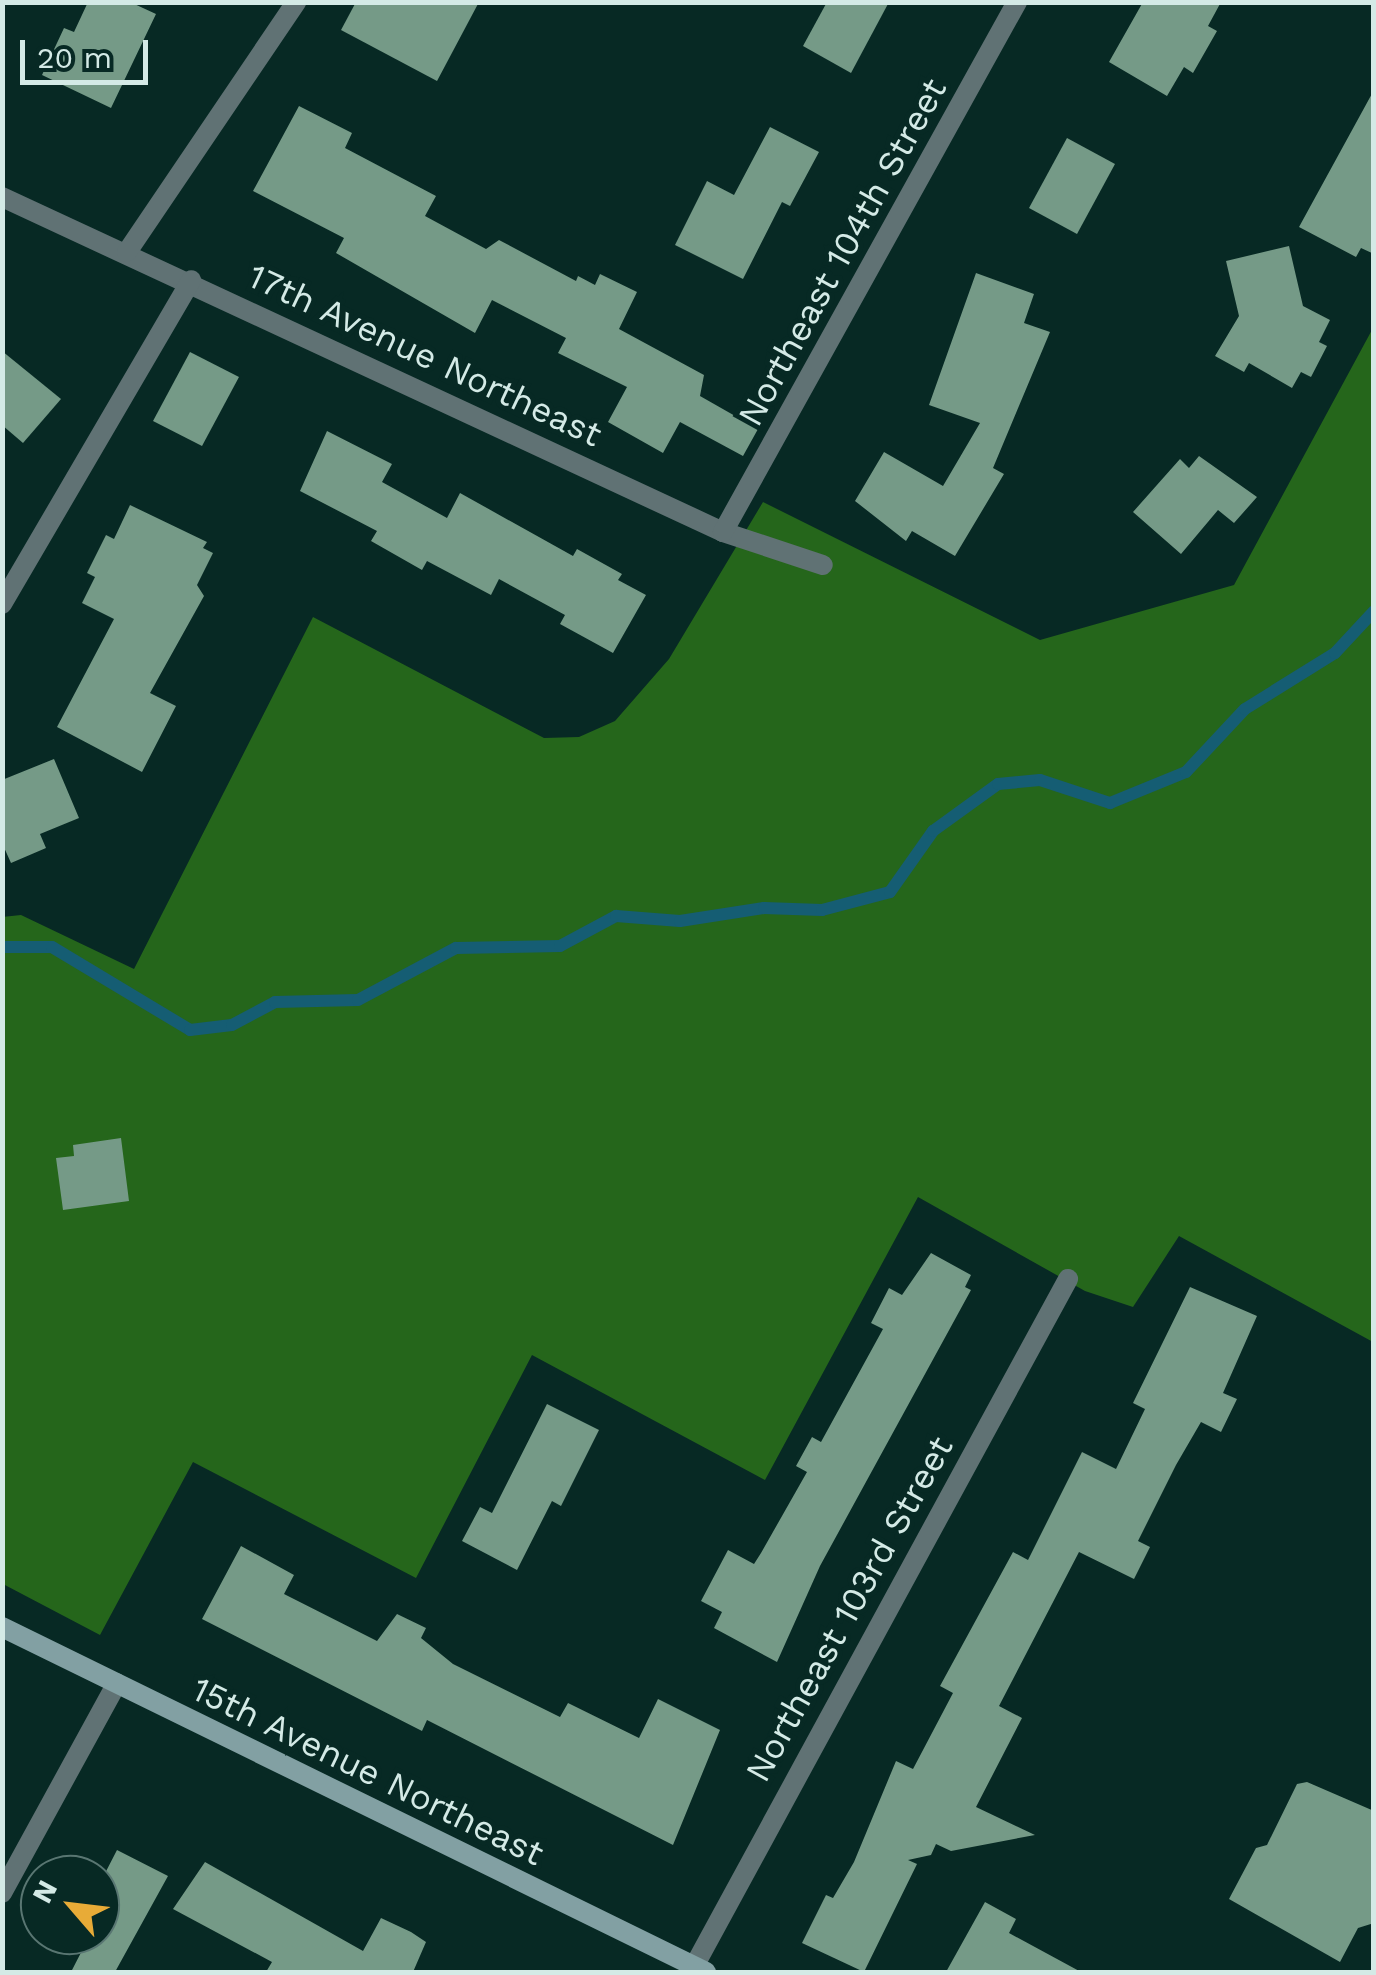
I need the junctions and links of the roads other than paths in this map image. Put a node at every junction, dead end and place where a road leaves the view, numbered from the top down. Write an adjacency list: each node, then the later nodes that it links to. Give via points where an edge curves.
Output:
1 (296, 2): 4 (street)
2 (1017, 2): 6 (street, Northeast 104th Street)
3 (2, 197): 4 (street, 17th Avenue Northeast)
4 (127, 252): 5 (street, 17th Avenue Northeast)
5 (191, 280): 6 (street, 17th Avenue Northeast); 8 (street)
6 (724, 532): 7 (street, 17th Avenue Northeast)
7 (822, 565)
8 (2, 604)
9 (1068, 1280): 13 (street, Northeast 103rd Street)
10 (2, 1627): 11 (street, 15th Avenue Northeast)
11 (117, 1684): 12 (street); 13 (street, 15th Avenue Northeast)
12 (2, 1893)
13 (697, 1971)

